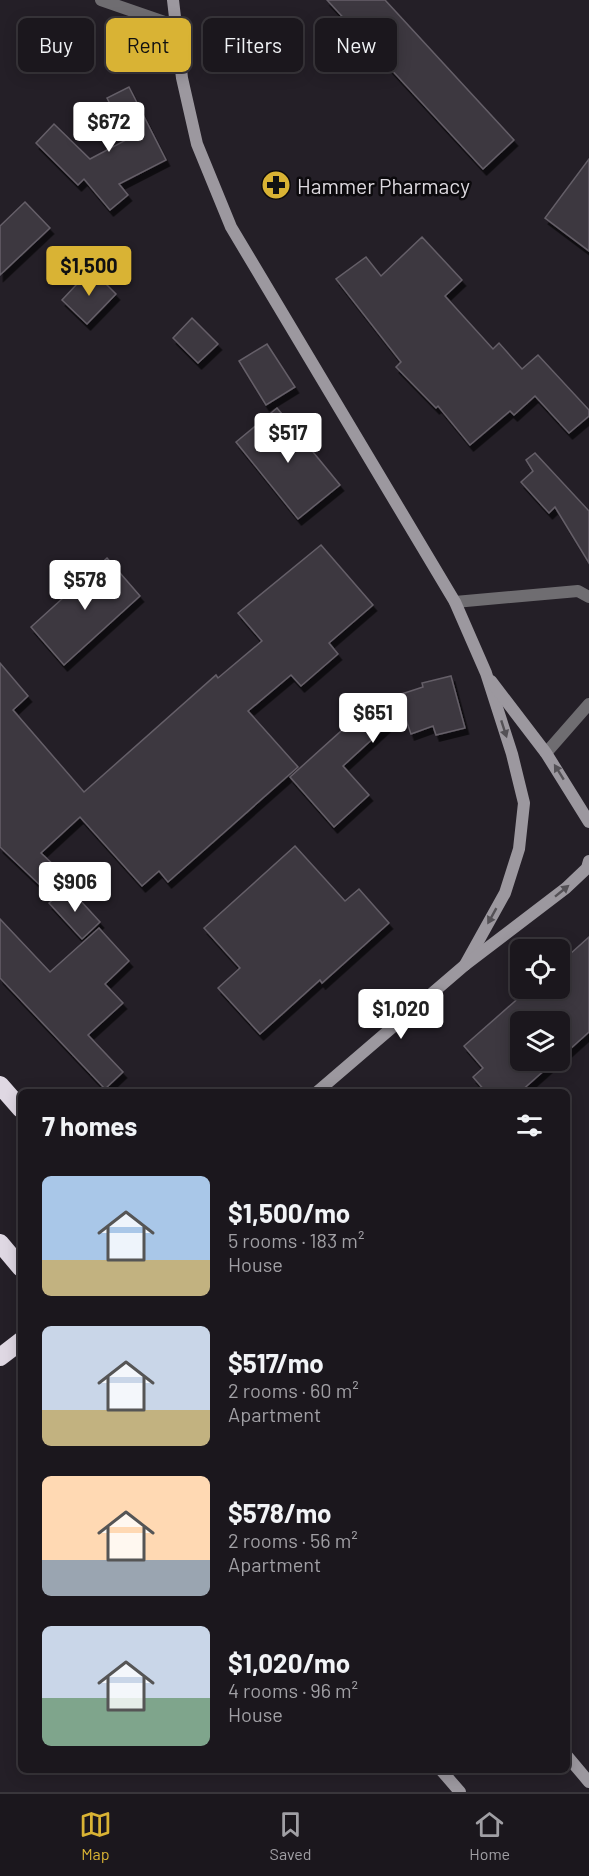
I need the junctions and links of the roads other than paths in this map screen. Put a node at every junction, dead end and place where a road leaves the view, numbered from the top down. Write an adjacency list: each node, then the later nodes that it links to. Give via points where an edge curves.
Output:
1 (101, 0): 3 (lane)
2 (173, 0): 4 (main road)
3 (153, 18)
4 (175, 18)
5 (181, 72): 7 (main road, via 197,144 231,227)
6 (589, 597): 7 (lane, via 578,591)
7 (455, 602): 8 (main road)
8 (486, 673): 10 (main road); 13 (main road, one-way to 13, via 524,803 519,849 505,893)
9 (589, 704): 10 (lane)
10 (546, 753): 11 (main road, one-way to 10)
11 (589, 822)
12 (589, 861): 13 (main road, one-way to 12, via 566,888 587,868)
13 (465, 965): 15 (main road)
14 (0, 1085): 16 (highway)
15 (320, 1089)
16 (18, 1106)
17 (0, 1243): 18 (highway)
18 (18, 1264)
19 (18, 1343): 20 (highway)
20 (0, 1358)
21 (570, 1760): 23 (main road)
22 (444, 1773): 24 (main road)
23 (589, 1782)
24 (460, 1792)

